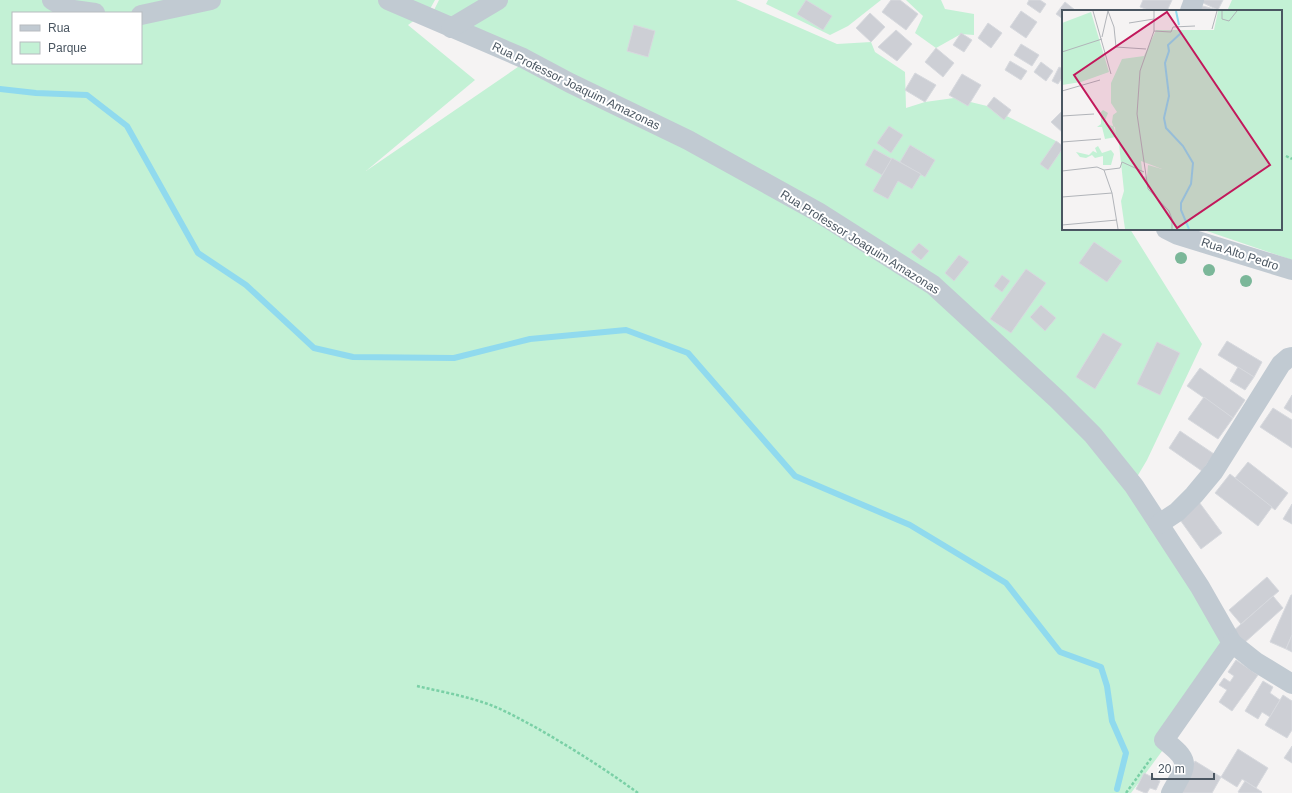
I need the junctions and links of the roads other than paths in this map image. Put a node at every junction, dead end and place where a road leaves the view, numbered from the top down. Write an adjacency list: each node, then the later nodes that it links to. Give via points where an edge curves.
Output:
1 (52, 0): 7 (street, via 67,8)
2 (211, 0): 8 (street)
3 (388, 0): 9 (street, Rua Professor Joaquim Amazonas)
4 (498, 0): 9 (street)
5 (1194, 0): 6 (street)
6 (1190, 10)
7 (89, 12)
8 (142, 15)
9 (451, 28): 13 (street, Rua Professor Joaquim Amazonas, via 523,58 688,140 818,212 933,285 1093,435 1134,486)
10 (1168, 230): 11 (street, Rua Alto Pedro)
11 (1292, 270)
12 (1292, 357): 13 (street, via 1281,364 1214,471 1177,512)
13 (1159, 524): 14 (street, Rua Professor Joaquim Amazonas, via 1200,587)
14 (1232, 643): 15 (street, via 1256,662); 16 (street, via 1164,740 1177,750 1184,761 1183,771)
15 (1292, 684)
16 (1171, 793)

